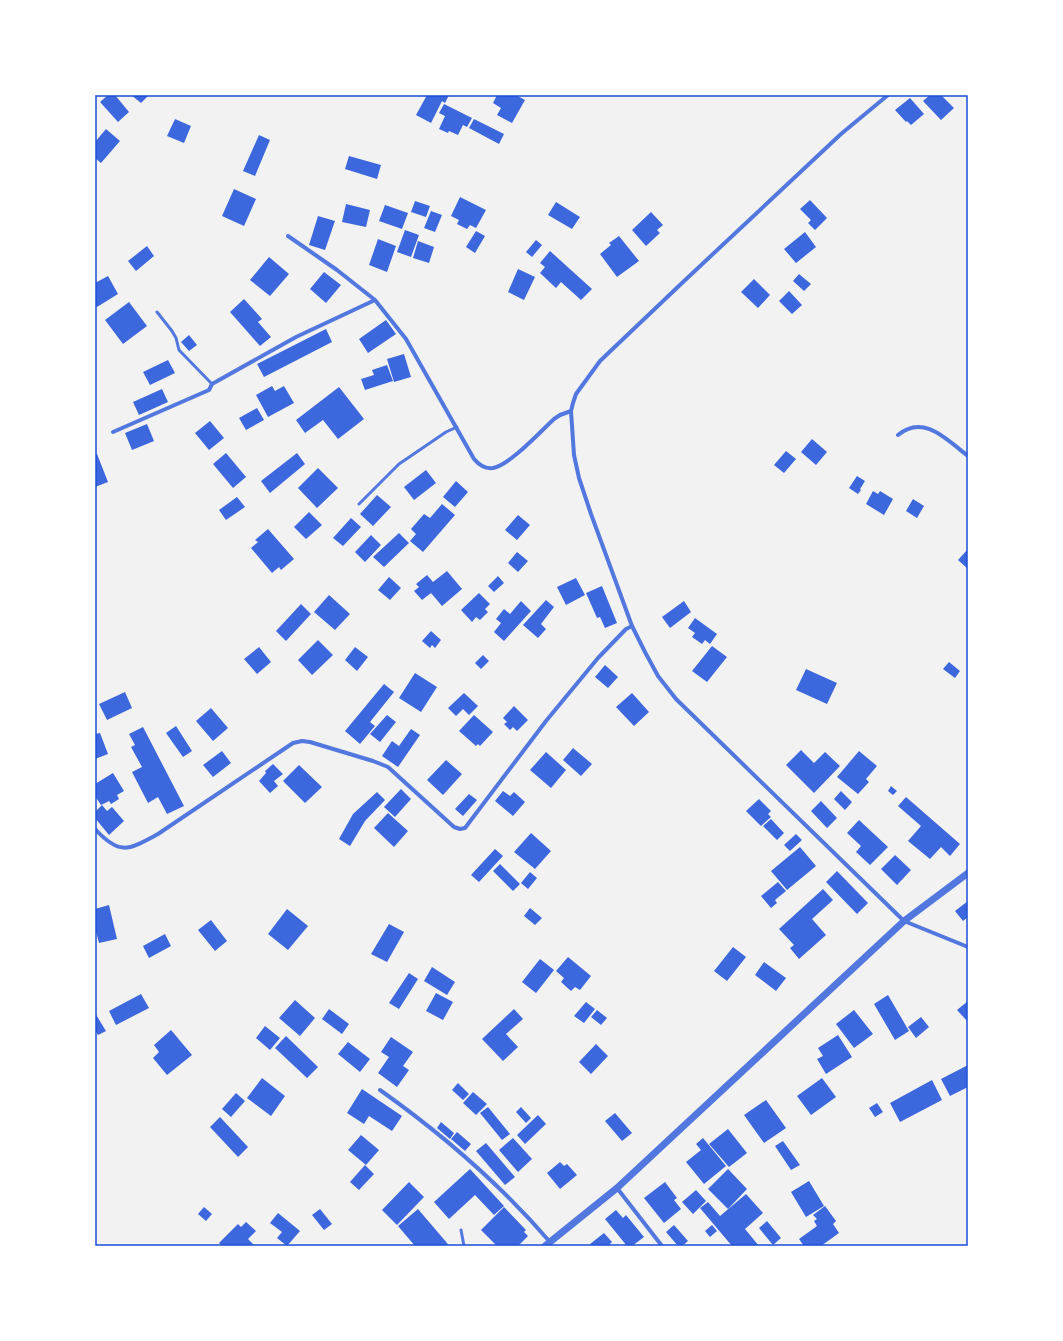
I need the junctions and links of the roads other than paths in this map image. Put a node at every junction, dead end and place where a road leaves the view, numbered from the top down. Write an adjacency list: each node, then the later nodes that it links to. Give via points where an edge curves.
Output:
1 (888, 95): 6 (street, via 841,134 600,361 576,394)
2 (288, 236): 3 (street)
3 (375, 300): 5 (street, via 296,337); 7 (street, via 406,339)
4 (156, 312): 5 (lane, via 176,338 179,350)
5 (212, 384): 8 (street, via 209,390)
6 (571, 411): 7 (street, via 554,419 509,460 493,468 478,464); 12 (street, via 574,455 579,478)
7 (457, 427): 11 (lane, via 399,464)
8 (112, 432)
9 (898, 435): 10 (street, via 917,426 935,430)
10 (968, 456)
11 (359, 504)
12 (632, 626): 13 (street, via 626,628 598,658 464,828 454,827 388,768 373,761 302,741 293,743 158,834 134,847 125,848 107,842); 15 (street, via 655,670 676,699)
13 (95, 829)
14 (968, 873): 15 (street)
15 (904, 922): 16 (street); 18 (street)
16 (968, 947)
17 (380, 1090): 20 (street, via 430,1127 492,1180)
18 (617, 1188): 20 (street); 22 (street)
19 (462, 1230): 21 (lane)
20 (548, 1244)
21 (464, 1246)
22 (662, 1246)

